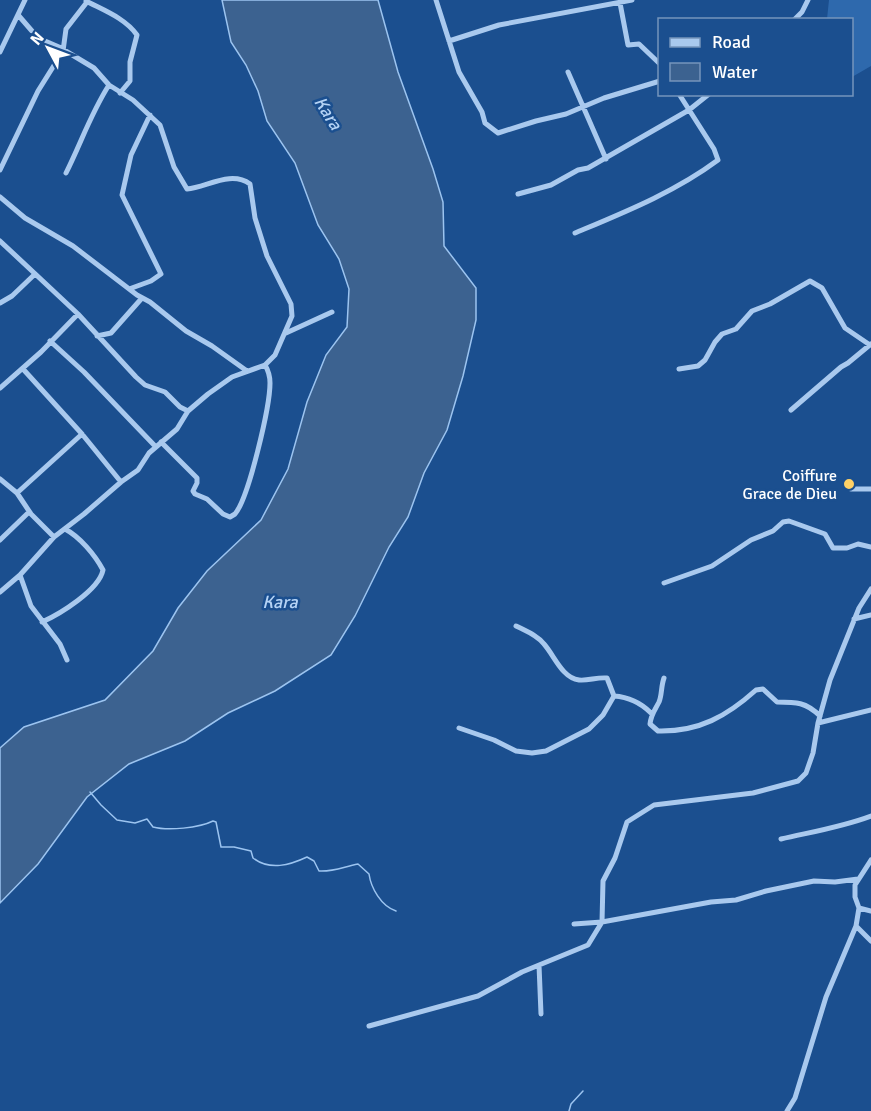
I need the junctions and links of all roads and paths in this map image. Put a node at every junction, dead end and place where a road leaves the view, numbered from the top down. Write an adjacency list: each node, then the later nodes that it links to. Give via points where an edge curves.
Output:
1 (25, 0): 7 (street)
2 (436, 0): 9 (street)
3 (632, 0): 6 (street)
4 (808, 0): 8 (street)
5 (86, 1): 10 (street, via 66,29); 16 (street, via 126,24 137,35 130,81)
6 (620, 3): 9 (street, via 499,25); 12 (street, via 628,45 639,44)
7 (19, 16): 10 (street, via 38,38); 11 (street)
8 (796, 18)
9 (449, 41): 19 (street, via 459,72 485,123 498,133)
10 (63, 51): 15 (street, via 94,68); 23 (street)
11 (0, 52)
12 (658, 62)
13 (568, 72): 19 (street)
14 (658, 82): 19 (street)
15 (109, 86): 16 (street); 24 (street, via 90,117)
16 (120, 93): 21 (street)
17 (680, 96): 20 (street)
18 (706, 96): 20 (street)
19 (582, 108): 22 (street)
20 (689, 110): 22 (street); 27 (street, via 718,160 650,201)
21 (150, 115): 30 (street, via 131,155 122,195 161,274); 35 (street, via 160,125 174,166 187,189 231,178 250,184 267,256 291,304 292,316)
22 (606, 159): 25 (street, via 551,185)
23 (0, 170)
24 (66, 173)
25 (518, 194)
26 (0, 197): 30 (street)
27 (575, 233)
28 (0, 241): 29 (street)
29 (35, 274): 32 (street); 34 (street)
30 (129, 289): 31 (street)
31 (142, 298): 36 (street, via 111,333); 42 (street)
32 (0, 303)
33 (332, 312): 35 (street)
34 (78, 314): 36 (street); 37 (street)
35 (286, 333): 39 (street)
36 (97, 336): 45 (street, via 145,385 165,392)
37 (50, 342): 40 (street); 48 (street)
38 (871, 344): 41 (street, via 845,328 822,288 810,281 752,311 736,330 722,334 698,366); 44 (street)
39 (265, 365): 42 (street); 47 (street, via 270,382 268,398 247,490 235,514 223,514 195,494 197,478)
40 (23, 369): 43 (street); 46 (street)
41 (679, 369)
42 (247, 371): 45 (street, via 221,384)
43 (0, 388)
44 (791, 410)
45 (188, 411): 47 (street, via 177,429)
46 (82, 434): 50 (street); 53 (street)
47 (161, 442): 48 (street)
48 (155, 446): 50 (street, via 138,470)
49 (0, 479): 53 (street)
50 (120, 482): 55 (street)
51 (851, 489): 52 (street)
52 (871, 489)
53 (17, 493): 54 (street)
54 (29, 512): 56 (street); 57 (street)
55 (65, 529): 56 (street); 65 (street, via 103,570 96,583 60,614)
56 (54, 537): 59 (street)
57 (0, 540)
58 (871, 547): 60 (street, via 858,544 833,548 825,534 783,522 712,566)
59 (20, 575): 62 (street); 65 (street)
60 (664, 583)
61 (871, 589): 64 (street)
62 (0, 592)
63 (871, 615): 64 (street)
64 (854, 620): 72 (street)
65 (42, 622): 67 (street)
66 (516, 626): 69 (street, via 545,644 566,674 578,680 607,678)
67 (68, 660)
68 (664, 678): 71 (street, via 660,700)
69 (614, 696): 71 (street, via 633,700); 74 (street, via 589,729 546,751 516,751)
70 (871, 710): 73 (street)
71 (651, 713): 72 (street, via 650,724 658,732 693,728 722,717 756,690 763,689 777,702 806,704)
72 (820, 716): 73 (street)
73 (818, 723): 81 (street, via 813,753 806,773 798,781 753,793 654,805 627,822 603,881)
74 (459, 728)
75 (871, 816): 76 (street, via 849,825)
76 (781, 839)
77 (871, 860): 78 (street)
78 (858, 879): 79 (street, via 855,897); 81 (street, via 814,881 736,900)
79 (859, 908): 80 (street); 83 (street)
80 (871, 911)
81 (602, 922): 82 (street); 85 (street, via 588,945)
82 (574, 924)
83 (856, 926): 84 (street); 88 (street, via 826,998 799,1088)
84 (871, 941)
85 (539, 965): 86 (street); 87 (street, via 478,996)
86 (541, 1014)
87 (369, 1026)
88 (787, 1111)

